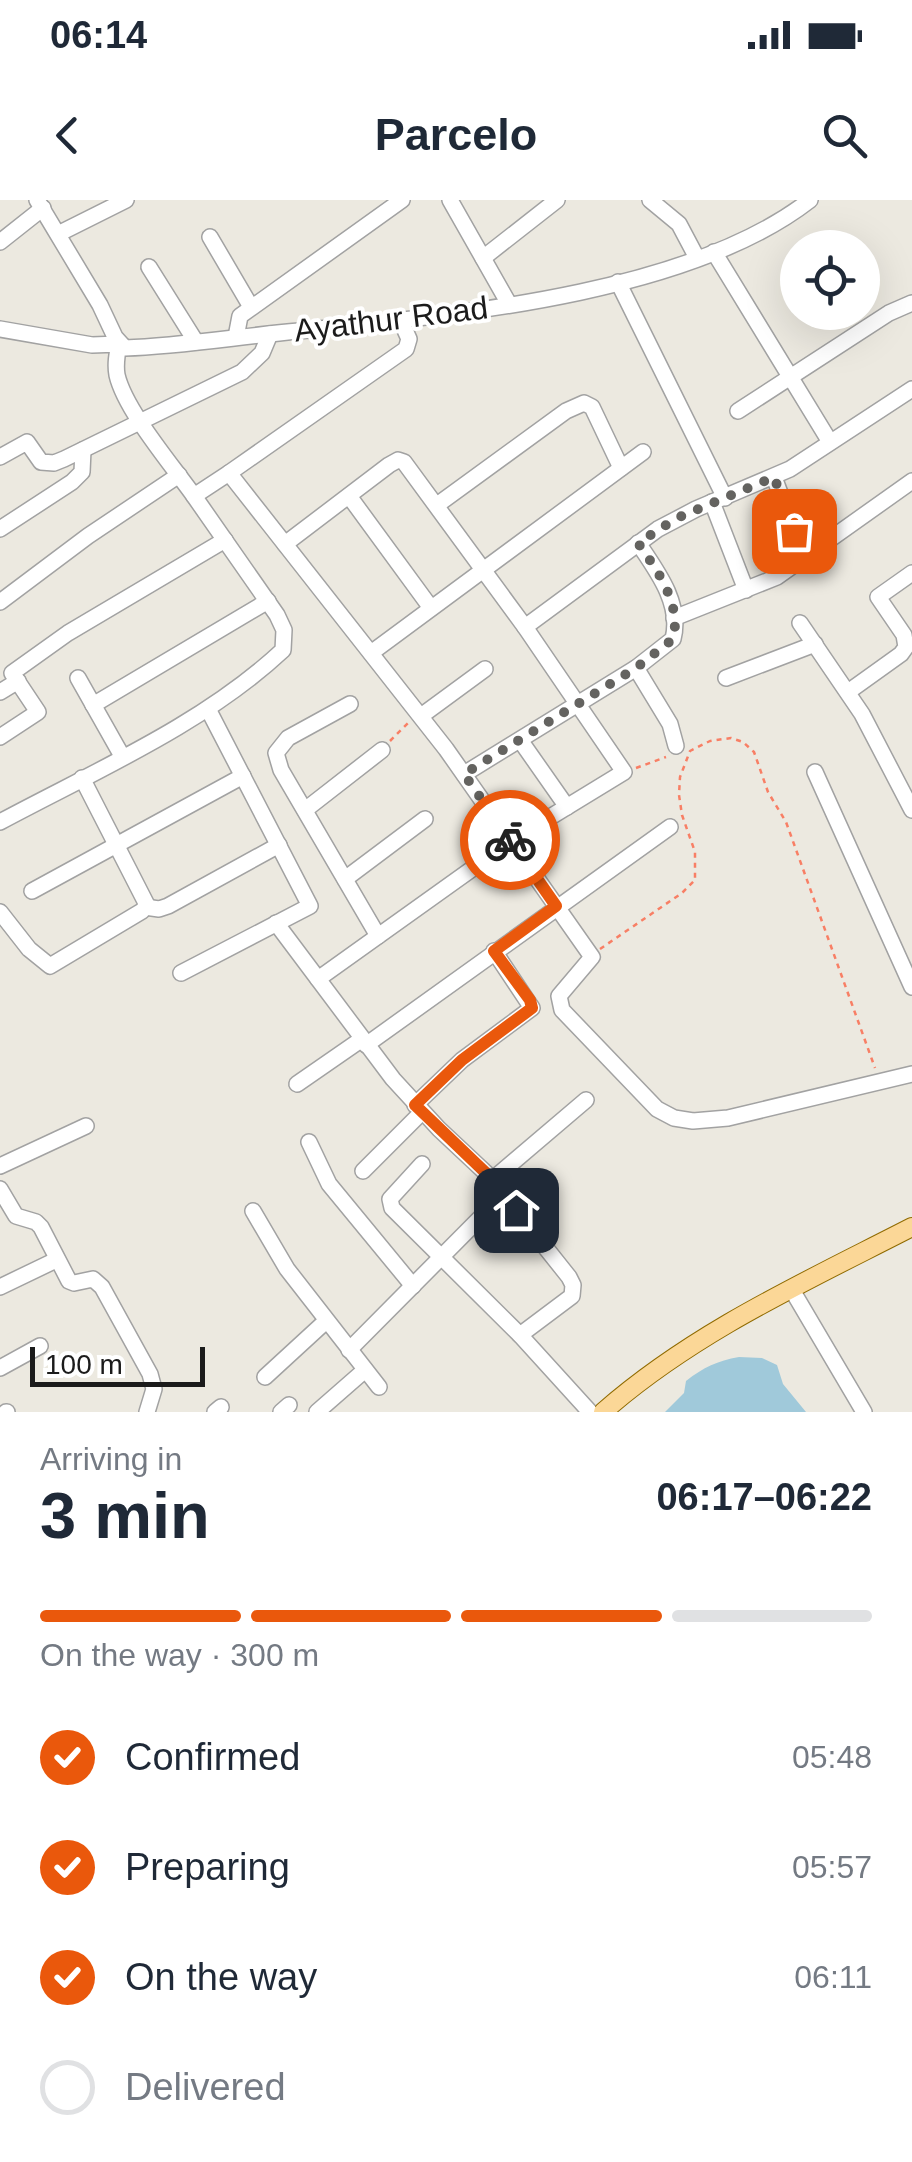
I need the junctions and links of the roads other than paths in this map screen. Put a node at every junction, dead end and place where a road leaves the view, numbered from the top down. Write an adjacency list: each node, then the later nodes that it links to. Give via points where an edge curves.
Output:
1 (126, 200): 8 (street)
2 (402, 200): 18 (street)
3 (450, 200): 12 (street)
4 (558, 200): 12 (street)
5 (650, 200): 13 (street, via 678,224)
6 (810, 200): 11 (street, Ayathur Road, via 752,238)
7 (40, 204): 8 (street); 10 (street)
8 (58, 234): 24 (street)
9 (210, 237): 18 (street)
10 (0, 242)
11 (714, 252): 13 (street, Ayathur Road); 25 (street)
12 (483, 258): 17 (street)
13 (697, 258): 15 (street, Ayathur Road)
14 (149, 267): 23 (street)
15 (618, 282): 17 (street, Ayathur Road); 41 (street)
16 (912, 302): 25 (street)
17 (509, 304): 19 (street, Ayathur Road)
18 (251, 307): 22 (street, via 237,322)
19 (401, 321): 21 (street, Ayathur Road); 35 (street, via 406,349)
20 (0, 328): 24 (street, Ayathur Road)
21 (270, 334): 22 (street, Ayathur Road); 29 (street, via 242,372)
22 (236, 338): 23 (street, Ayathur Road)
23 (196, 342): 24 (street, Ayathur Road)
24 (119, 344): 29 (street, via 116,373)
25 (790, 377): 27 (street); 30 (street)
26 (907, 392): 28 (street); 30 (street)
27 (738, 411)
28 (912, 411)
29 (142, 421): 31 (street); 36 (street)
30 (830, 442): 37 (street)
31 (84, 450): 33 (street, via 48,464 27,442); 43 (street, via 82,472 72,482)
32 (643, 452): 34 (street)
33 (0, 457)
34 (621, 468): 42 (street, via 584,402); 48 (street)
35 (229, 472): 39 (street); 46 (street)
36 (179, 475): 39 (street); 52 (street)
37 (774, 477): 41 (street); 47 (street)
38 (912, 480): 47 (street)
39 (194, 496): 44 (street)
40 (348, 496): 42 (street, via 398,460); 46 (street); 53 (street)
41 (718, 500): 45 (street); 50 (street)
42 (437, 505): 48 (street)
43 (0, 529)
44 (225, 540): 51 (street); 64 (street, via 43,649 12,673)
45 (638, 543): 54 (street, via 666,587); 56 (street)
46 (285, 544): 59 (street)
47 (804, 558): 50 (street)
48 (483, 568): 53 (street); 56 (street)
49 (912, 573): 58 (street, via 878,597 904,634)
50 (746, 590): 54 (street)
51 (268, 601): 69 (street); 70 (street, via 284,630 283,650)
52 (0, 602)
53 (431, 608): 59 (street)
54 (674, 618): 60 (street, via 670,644)
55 (800, 623): 57 (street)
56 (525, 627): 68 (street)
57 (815, 644): 63 (street); 66 (street)
58 (908, 652): 66 (street)
59 (372, 653): 71 (street)
60 (636, 668): 68 (street); 75 (street, via 670,724)
61 (486, 669): 71 (street)
62 (78, 678): 69 (street)
63 (726, 678)
64 (18, 681): 65 (street); 72 (street, via 38,712)
65 (0, 692)
66 (848, 692): 83 (street)
67 (350, 704): 82 (street, via 288,738 276,754)
68 (578, 704): 73 (street); 81 (street, via 624,772)
69 (93, 705): 76 (street)
70 (208, 709): 76 (street); 79 (street)
71 (421, 716): 78 (street)
72 (0, 737)
73 (520, 740): 78 (street); 81 (street)
74 (382, 750): 82 (street)
75 (678, 753)
76 (122, 756): 80 (street)
77 (815, 772): 100 (street)
78 (464, 774): 87 (street)
79 (242, 776): 88 (street); 89 (street)
80 (82, 778): 85 (street); 88 (street)
81 (567, 807): 87 (street)
82 (305, 810): 90 (street)
83 (912, 810)
84 (424, 819): 90 (street)
85 (0, 822)
86 (670, 826): 92 (street)
87 (511, 840): 92 (street); 96 (street)
88 (117, 844): 91 (street); 93 (street)
89 (279, 846): 93 (street, via 168,906); 95 (street, via 310,906)
90 (345, 879): 96 (street)
91 (32, 891)
92 (556, 906): 97 (street); 102 (street, via 592,957 559,996 562,1010 657,1109 674,1118 728,1118)
93 (145, 907): 94 (street, via 50,966)
94 (0, 912)
95 (276, 924): 98 (street); 99 (street)
96 (378, 936): 99 (street)
97 (494, 951): 101 (street); 105 (street, via 532,1008 462,1060)
98 (182, 973)
99 (318, 979): 101 (street)
100 (912, 988)
101 (364, 1042): 103 (street); 105 (street)
102 (912, 1074)
103 (297, 1084)
104 (586, 1100): 111 (street)
105 (418, 1108): 110 (street); 111 (street)
106 (86, 1126): 109 (street)
107 (309, 1142): 118 (street, via 329,1184)
108 (422, 1164): 116 (street, via 390,1204)
109 (0, 1166)
110 (363, 1171)
111 (492, 1180): 122 (street, via 574,1285 572,1296)
112 (0, 1188): 117 (street, via 16,1216 41,1227)
113 (254, 1212): 121 (street)
114 (485, 1213): 116 (street)
115 (912, 1228): 120 (main road)
116 (441, 1258): 118 (street); 122 (street)
117 (56, 1260): 119 (street); 129 (street, via 69,1281 102,1286 150,1374 154,1388)
118 (413, 1286): 124 (street)
119 (0, 1287)
120 (792, 1290): 132 (main road, via 691,1345); 133 (street)
121 (326, 1321): 124 (street); 127 (street)
122 (520, 1335): 131 (street)
123 (40, 1346): 125 (street)
124 (349, 1350): 126 (street)
125 (0, 1368)
126 (364, 1370): 128 (street); 130 (street)
127 (265, 1377)
128 (379, 1387)
129 (146, 1412)
130 (317, 1412)
131 (590, 1412)
132 (602, 1412)
133 (864, 1412)

